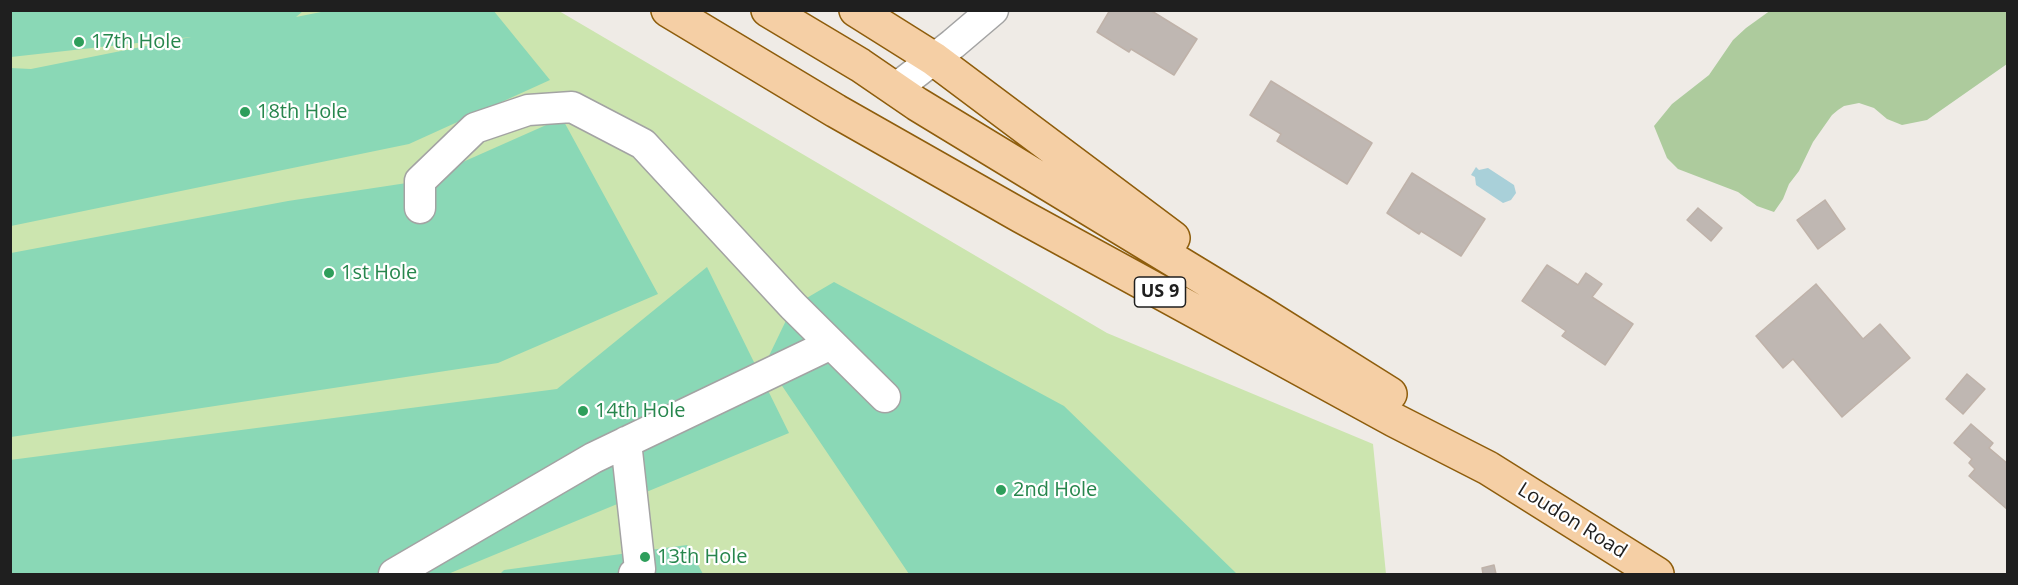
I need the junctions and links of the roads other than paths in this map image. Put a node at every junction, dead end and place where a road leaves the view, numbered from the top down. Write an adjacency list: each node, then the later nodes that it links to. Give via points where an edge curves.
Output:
1 (669, 10): 6 (main road, via 849,96 873,98); 12 (main road, US 9, via 1021,216)
2 (768, 10): 6 (main road, US 9)
3 (856, 10): 5 (main road)
4 (993, 10): 5 (street)
5 (934, 59): 6 (street); 8 (main road, via 1167,233)
6 (895, 89): 8 (main road, US 9)
7 (420, 208): 9 (street, via 420,181 475,129 528,110 572,107 644,144)
8 (1261, 313): 12 (main road, US 9, via 1405,404)
9 (831, 344): 10 (street); 11 (street)
10 (885, 397)
11 (626, 442): 13 (street); 14 (street, via 640,569)
12 (1488, 468): 15 (main road, Loudon Road / US 9)
13 (394, 574)
14 (634, 574)
15 (1657, 574)

